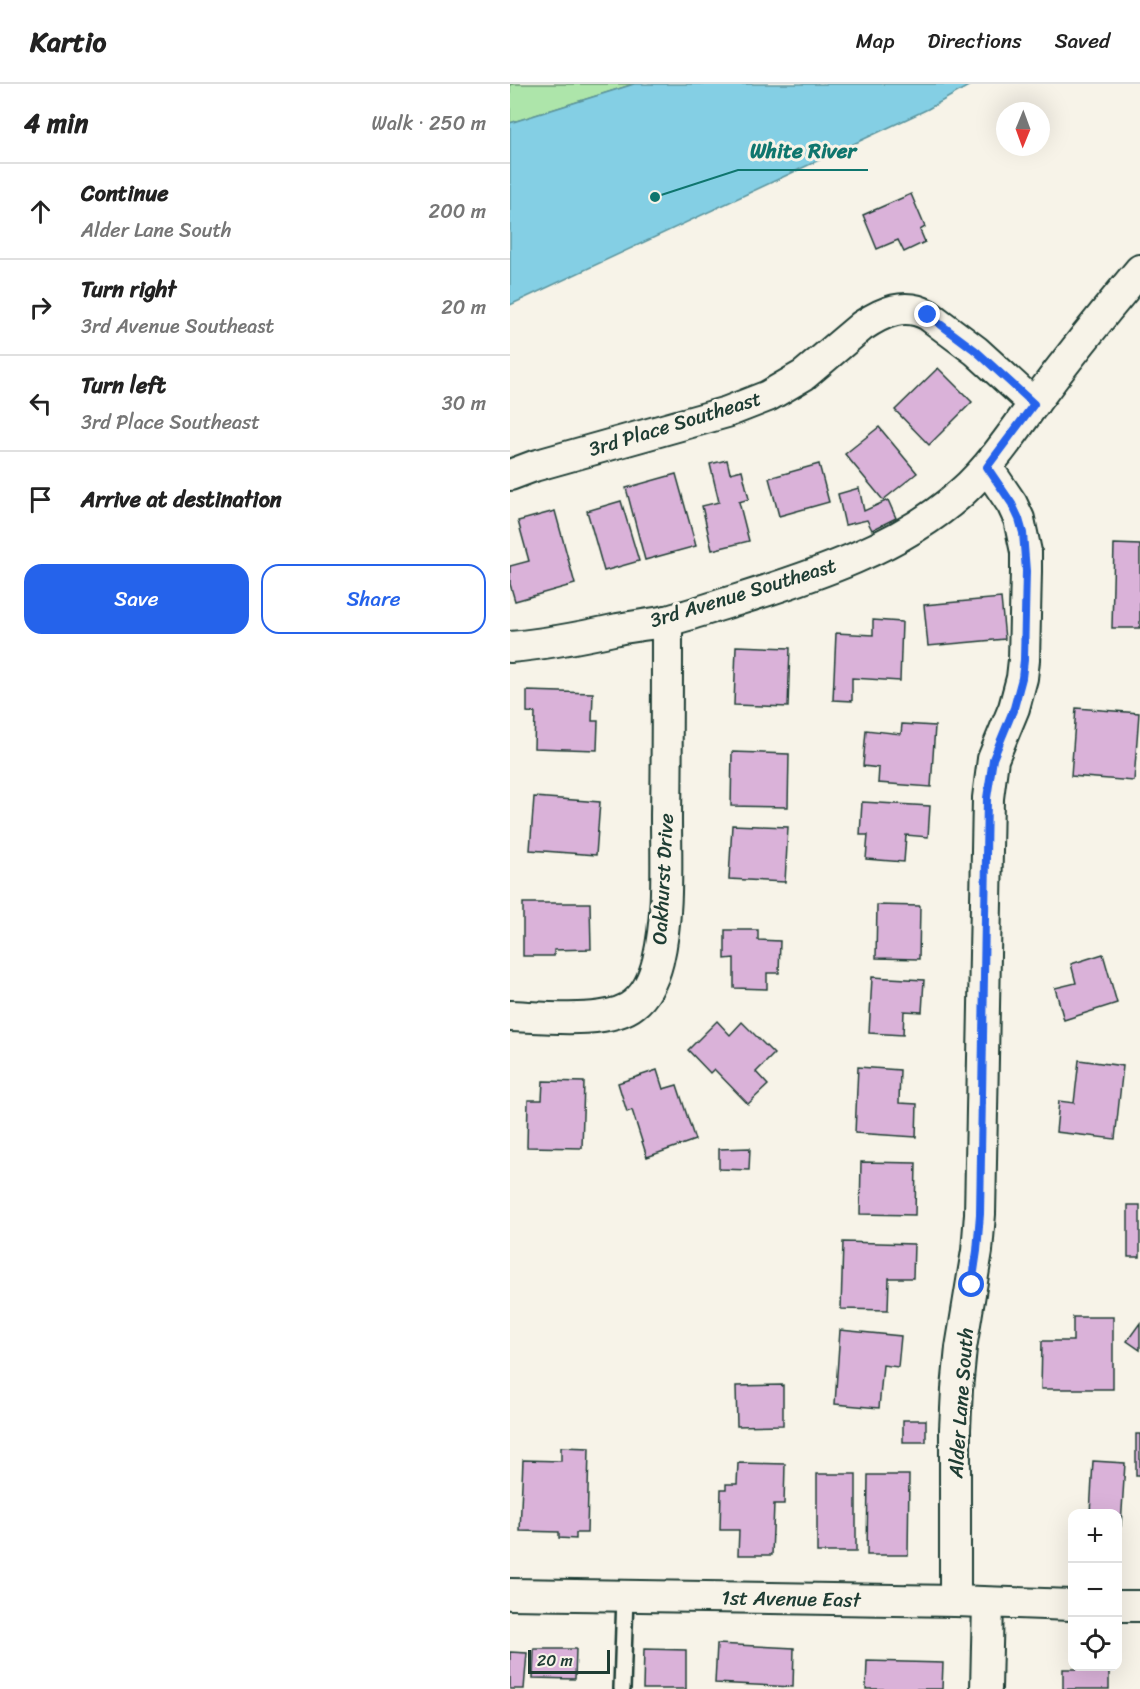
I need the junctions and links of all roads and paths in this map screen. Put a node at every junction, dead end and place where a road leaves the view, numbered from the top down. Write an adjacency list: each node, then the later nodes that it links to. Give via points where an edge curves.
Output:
1 (1140, 270): 2 (street, 3rd Avenue Southeast)
2 (1034, 404): 3 (street, 3rd Avenue Southeast); 4 (street, 3rd Place Southeast, via 934,319 920,310 903,308 884,313 862,326 804,375 768,396 727,412)
3 (987, 467): 5 (street, 3rd Avenue Southeast, via 961,494 891,540 822,572); 10 (street, Alder Lane South, via 1012,504 1023,533 1024,660 1019,694 993,759 987,798 980,1214 957,1389)
4 (510, 475)
5 (668, 621): 6 (street, 3rd Avenue Southeast); 7 (street, Oakhurst Drive, via 666,872 662,933 653,976 634,1005 614,1014)
6 (510, 647)
7 (510, 1016)
8 (510, 1594): 9 (street, 1st Avenue East)
9 (625, 1596): 10 (street, 1st Avenue East); 15 (lane)
10 (955, 1601): 11 (street, 1st Avenue East)
11 (988, 1603): 12 (street, 1st Avenue East); 16 (street)
12 (1068, 1605)
13 (1122, 1606): 14 (street)
14 (1140, 1606)
15 (622, 1689)
16 (986, 1689)

